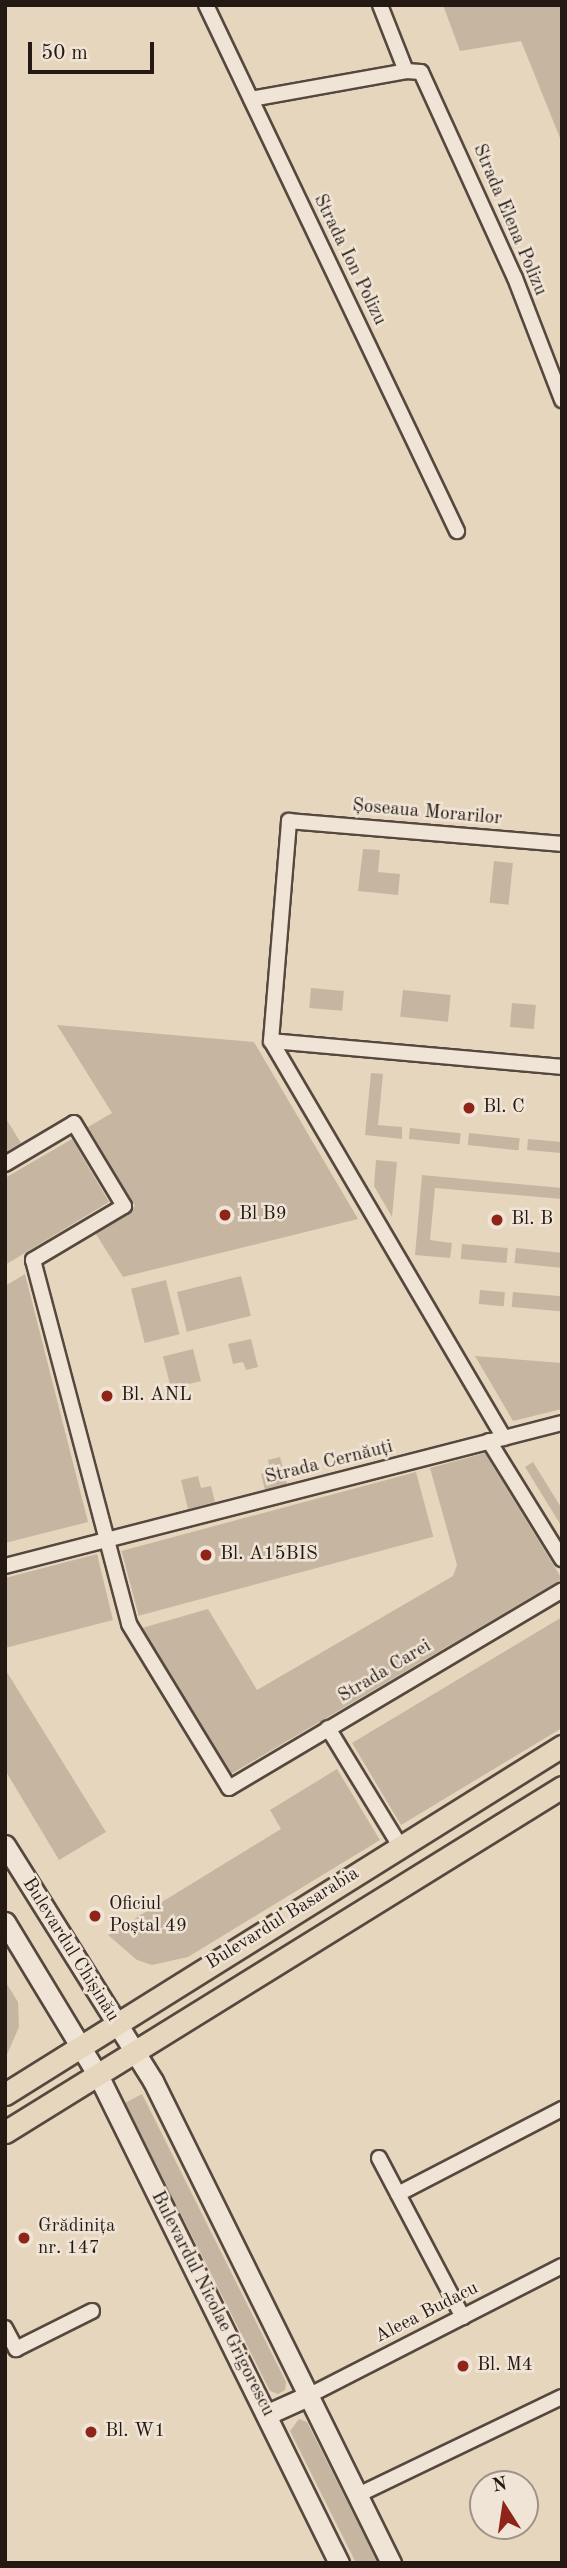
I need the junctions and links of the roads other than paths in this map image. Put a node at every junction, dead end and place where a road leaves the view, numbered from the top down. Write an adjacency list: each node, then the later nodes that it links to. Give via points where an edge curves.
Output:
1 (206, 5): 4 (street, Strada Ion Polizu)
2 (380, 5): 3 (street)
3 (406, 71): 4 (street); 5 (street, Strada Elena Polizu, via 426,78 515,278)
4 (251, 99): 6 (street, Strada Ion Polizu)
5 (562, 400)
6 (457, 531)
7 (562, 844): 8 (street, Șoseaua Morarilor, via 289,821)
8 (271, 1041): 9 (street); 12 (street, via 495,1421)
9 (562, 1067)
10 (5, 1164): 13 (street, via 74,1124 124,1206 33,1260)
11 (562, 1423): 12 (street, Strada Cernăuți)
12 (497, 1439): 13 (street, Strada Cernăuți); 14 (street, via 500,1460)
13 (107, 1540): 15 (street, Strada Cernăuți); 17 (street, Strada Carei, via 129,1624 229,1787)
14 (562, 1559)
15 (5, 1566)
16 (562, 1590): 17 (street, Strada Carei)
17 (328, 1728): 21 (street)
18 (562, 1746): 21 (main road, Bulevardul Basarabia)
19 (560, 1792): 25 (main road, Bulevardul Basarabia)
20 (5, 1845): 23 (main road, Bulevardul Chișinău)
21 (400, 1846): 23 (main road, Bulevardul Basarabia)
22 (5, 1922): 24 (main road, Bulevardul Chișinău)
23 (116, 2025): 24 (main road, Bulevardul Basarabia); 25 (main road, Bulevardul Chișinău)
24 (82, 2048): 26 (main road, Bulevardul Nicolae Grigorescu); 27 (main road, Bulevardul Basarabia)
25 (135, 2054): 26 (main road, Bulevardul Basarabia); 36 (main road, via 153,2081)
26 (99, 2077): 29 (main road, Bulevardul Basarabia); 38 (main road, Bulevardul Nicolae Grigorescu)
27 (5, 2095)
28 (562, 2109): 31 (street)
29 (5, 2132)
30 (379, 2158): 31 (street)
31 (398, 2194): 34 (street)
32 (562, 2266): 34 (street, Aleea Budacu)
33 (92, 2311): 35 (street, via 16,2349)
34 (463, 2317): 36 (street, Aleea Budacu)
35 (5, 2328)
36 (310, 2395): 38 (main road); 39 (main road)
37 (562, 2397): 39 (street)
38 (268, 2414): 40 (main road, Bulevardul Nicolae Grigorescu)
39 (358, 2495): 41 (main road)
40 (339, 2563)
41 (391, 2563)

